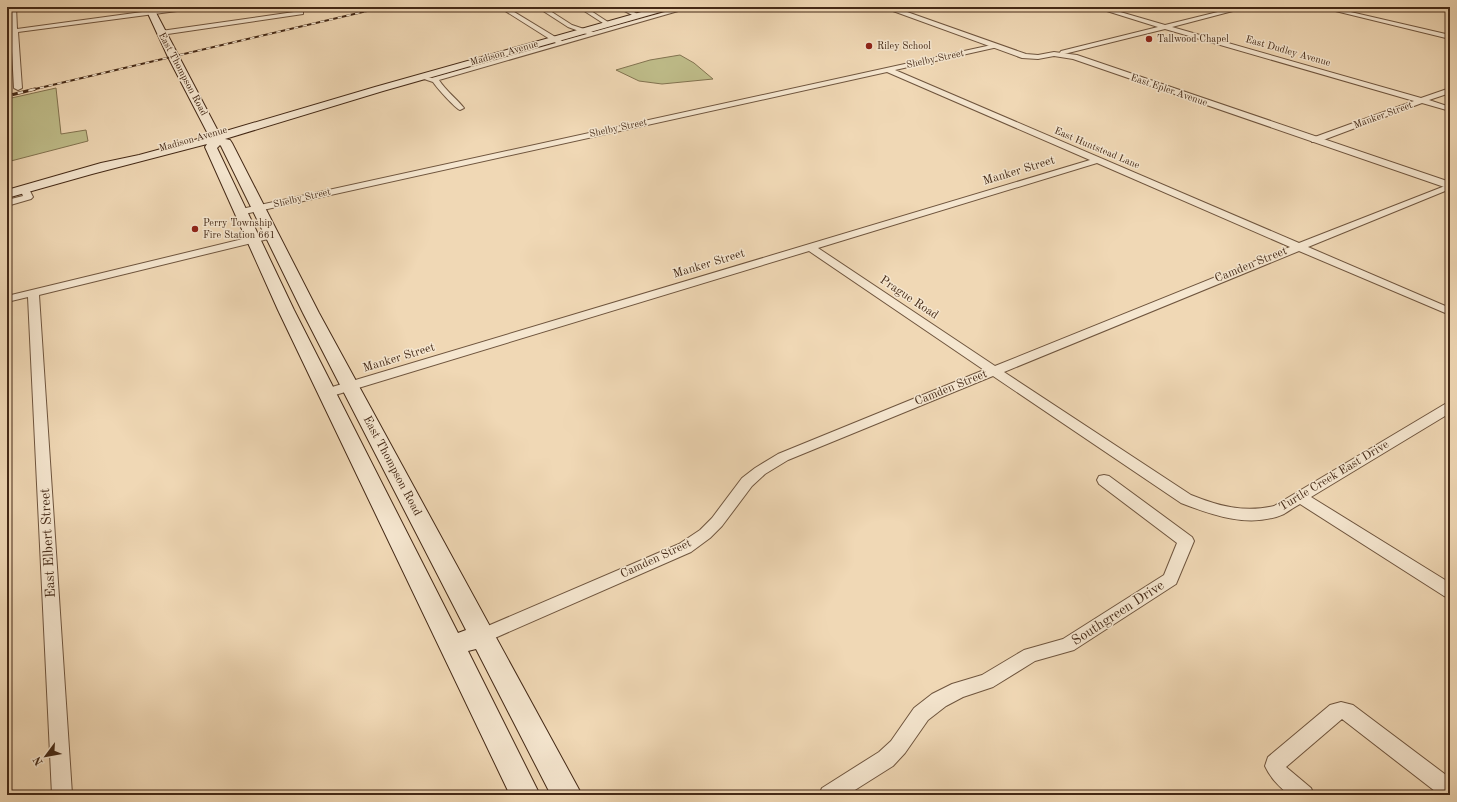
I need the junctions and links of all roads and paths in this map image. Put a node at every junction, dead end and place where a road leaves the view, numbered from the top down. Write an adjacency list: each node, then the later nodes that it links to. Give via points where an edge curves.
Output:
1 (13, 7): 18 (street)
2 (192, 7): 14 (street)
3 (295, 7): 21 (street, via 301,13)
4 (502, 7): 24 (street)
5 (540, 7): 19 (street)
6 (581, 7): 16 (street)
7 (620, 7): 15 (street)
8 (668, 7): 15 (main road, Madison Avenue)
9 (688, 7): 22 (street, Madison Avenue)
10 (886, 7): 25 (street, East Epler Avenue)
11 (1097, 7): 17 (street, East Dudley Avenue)
12 (1245, 7): 17 (street)
13 (1322, 7): 23 (street)
14 (150, 10): 18 (street); 21 (main road, East Thompson Road)
15 (638, 16): 16 (main road, Madison Avenue)
16 (608, 24): 19 (main road, Madison Avenue)
17 (1165, 27): 26 (street); 31 (street, East Dudley Avenue)
18 (15, 31): 20 (street); 29 (street)
19 (583, 31): 22 (street); 24 (main road, Madison Avenue)
20 (7, 32)
21 (161, 33): 34 (main road, East Thompson Road)
22 (593, 34): 24 (street, Madison Avenue)
23 (1450, 38)
24 (557, 41): 28 (main road, Madison Avenue)
25 (996, 46): 26 (street, East Epler Avenue, via 1030,57); 27 (street, Shelby Street)
26 (1062, 54): 35 (street, East Epler Avenue)
27 (886, 69): 36 (street, East Huntstead Lane); 41 (street, Shelby Street)
28 (427, 78): 32 (street, via 436,81 442,91); 34 (main road, Madison Avenue, via 286,113)
29 (18, 88)
30 (1450, 90): 31 (street, Manker Street)
31 (1422, 100): 33 (street, East Dudley Avenue); 35 (street, Manker Street)
32 (460, 108)
33 (1450, 108)
34 (215, 137): 38 (main road, Madison Avenue, via 140,154); 41 (main road, East Thompson Road, via 226,143); 42 (main road, East Thompson Road, via 211,147)
35 (1315, 140): 37 (street, East Epler Avenue)
36 (1098, 160): 45 (street, East Huntstead Lane); 46 (street, Manker Street)
37 (1450, 186): 45 (street, Camden Street)
38 (27, 193): 39 (main road, Madison Avenue); 40 (street, Madison Avenue)
39 (7, 194)
40 (7, 203)
41 (259, 208): 42 (street, Shelby Street); 43 (main road, East Thompson Road)
42 (240, 212): 44 (main road, East Thompson Road)
43 (272, 235): 44 (street); 51 (main road, East Thompson Road)
44 (254, 240): 47 (street); 52 (main road, East Thompson Road)
45 (1298, 246): 49 (street); 50 (street, Camden Street)
46 (810, 247): 50 (street, Prague Road); 51 (street, Manker Street)
47 (33, 292): 48 (street); 61 (street, East Elbert Street)
48 (7, 299)
49 (1450, 312)
50 (993, 371): 54 (street, Prague Road); 58 (street, Camden Street, via 779,459 747,482 717,522 685,548)
51 (349, 387): 52 (street, Manker Street); 58 (main road, East Thompson Road)
52 (327, 393): 59 (main road, East Thompson Road)
53 (1450, 407): 56 (street, Turtle Creek East Drive)
54 (1068, 421): 56 (street, Turtle Creek East Drive, via 1180,496 1207,508 1236,514 1262,514 1278,510)
55 (1104, 480): 64 (street, Southgreen Drive, via 1186,541 1170,578 1068,646 1030,655 987,680 939,700 922,714 886,759)
56 (1300, 497): 57 (street)
57 (1450, 591)
58 (482, 636): 59 (main road); 63 (main road, East Thompson Road)
59 (451, 646): 62 (main road, East Thompson Road)
60 (1450, 790): 65 (street, via 1346,711 1341,710 1274,766)
61 (62, 794)
62 (525, 795)
63 (567, 795)
64 (829, 795)
65 (1304, 795)

